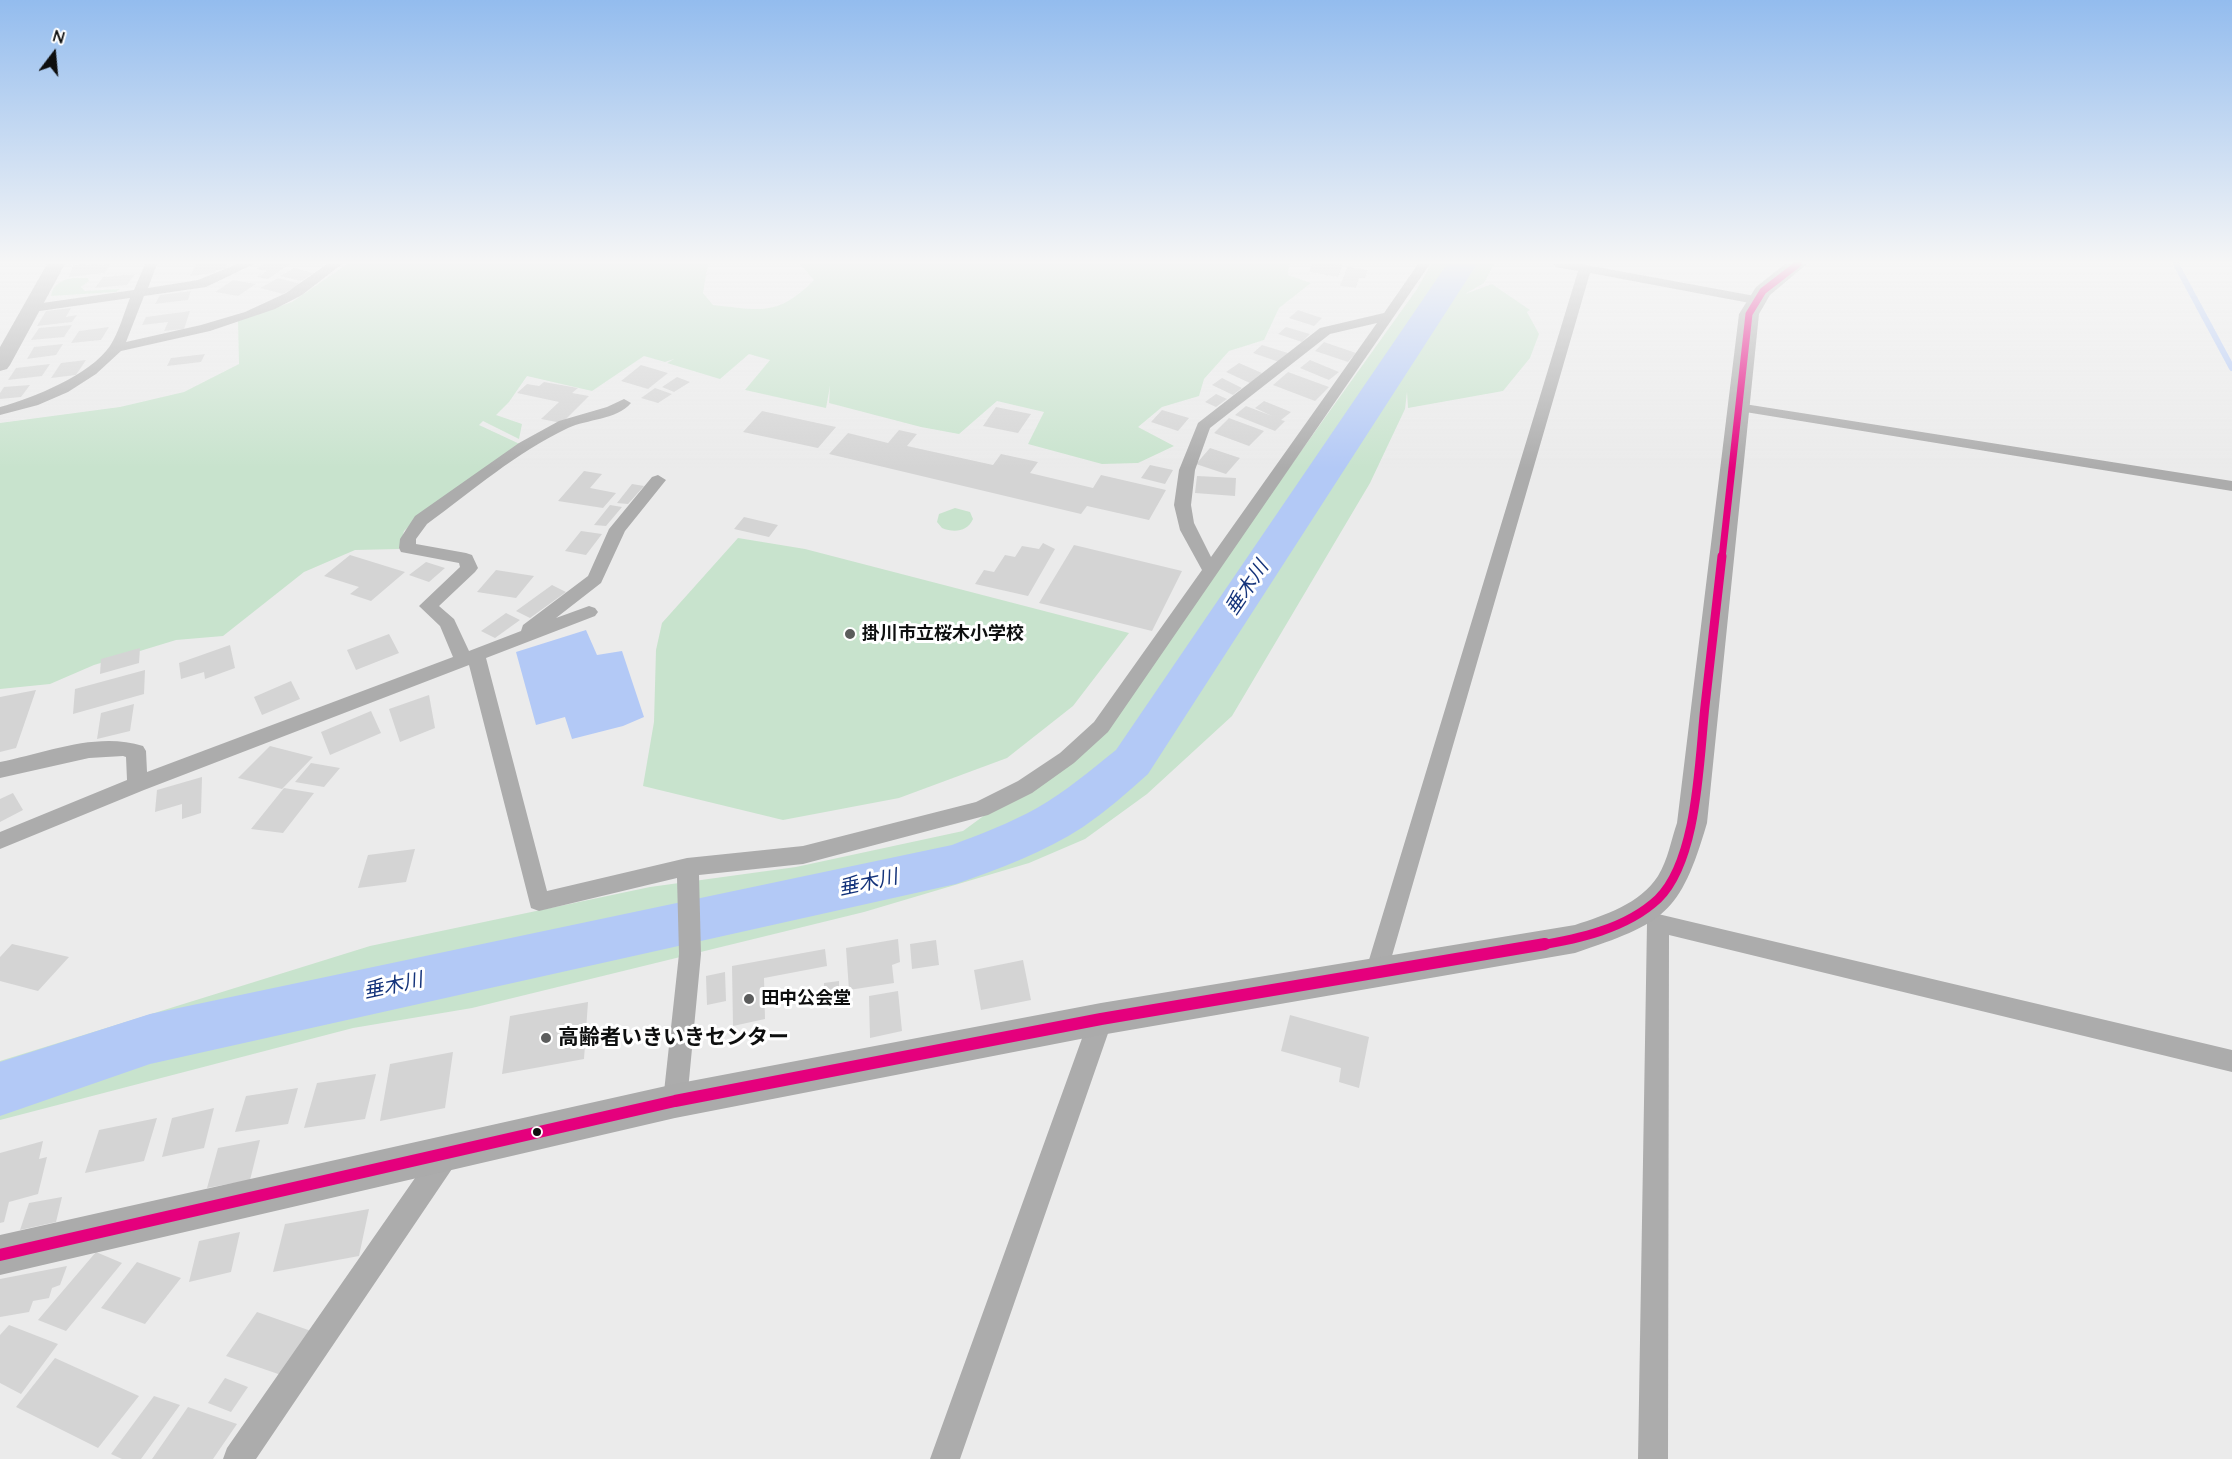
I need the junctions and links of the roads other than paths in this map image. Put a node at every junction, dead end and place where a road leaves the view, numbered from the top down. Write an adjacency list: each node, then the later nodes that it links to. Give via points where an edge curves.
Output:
1 (19, 332): 9 (street)
2 (122, 332): 8 (street)
3 (192, 332): 8 (street)
4 (1324, 332): 15 (street, via 1203,426 1184,479 1184,517)
5 (1378, 332): 15 (street)
6 (1567, 332): 24 (street)
7 (1747, 332): 11 (street)
8 (116, 348): 12 (street, via 71,386)
9 (0, 365)
10 (624, 403): 18 (street, via 564,424 524,446 421,520 408,539 407,548 466,559 470,568 428,606 448,623)
11 (1738, 407): 14 (street); 23 (street, via 1692,823 1676,874)
12 (0, 411)
13 (658, 480): 17 (street, via 617,529 594,579)
14 (2232, 486)
15 (1211, 572): 22 (street, via 1101,727 1026,787 981,809 803,855)
16 (589, 612): 17 (street)
17 (515, 640): 18 (street)
18 (470, 658): 20 (street); 22 (street, via 539,902)
19 (0, 770): 20 (street, via 124,747 136,751)
20 (137, 784): 21 (street)
21 (0, 841)
22 (688, 876): 27 (street, via 689,960)
23 (1645, 920): 24 (street, via 1575,939); 26 (street); 32 (street)
24 (1376, 973): 25 (street)
25 (1101, 1019): 27 (street); 31 (street)
26 (2232, 1061)
27 (675, 1101): 28 (street)
28 (447, 1154): 29 (street); 30 (street)
29 (0, 1255)
30 (238, 1459)
31 (945, 1459)
32 (1653, 1459)

